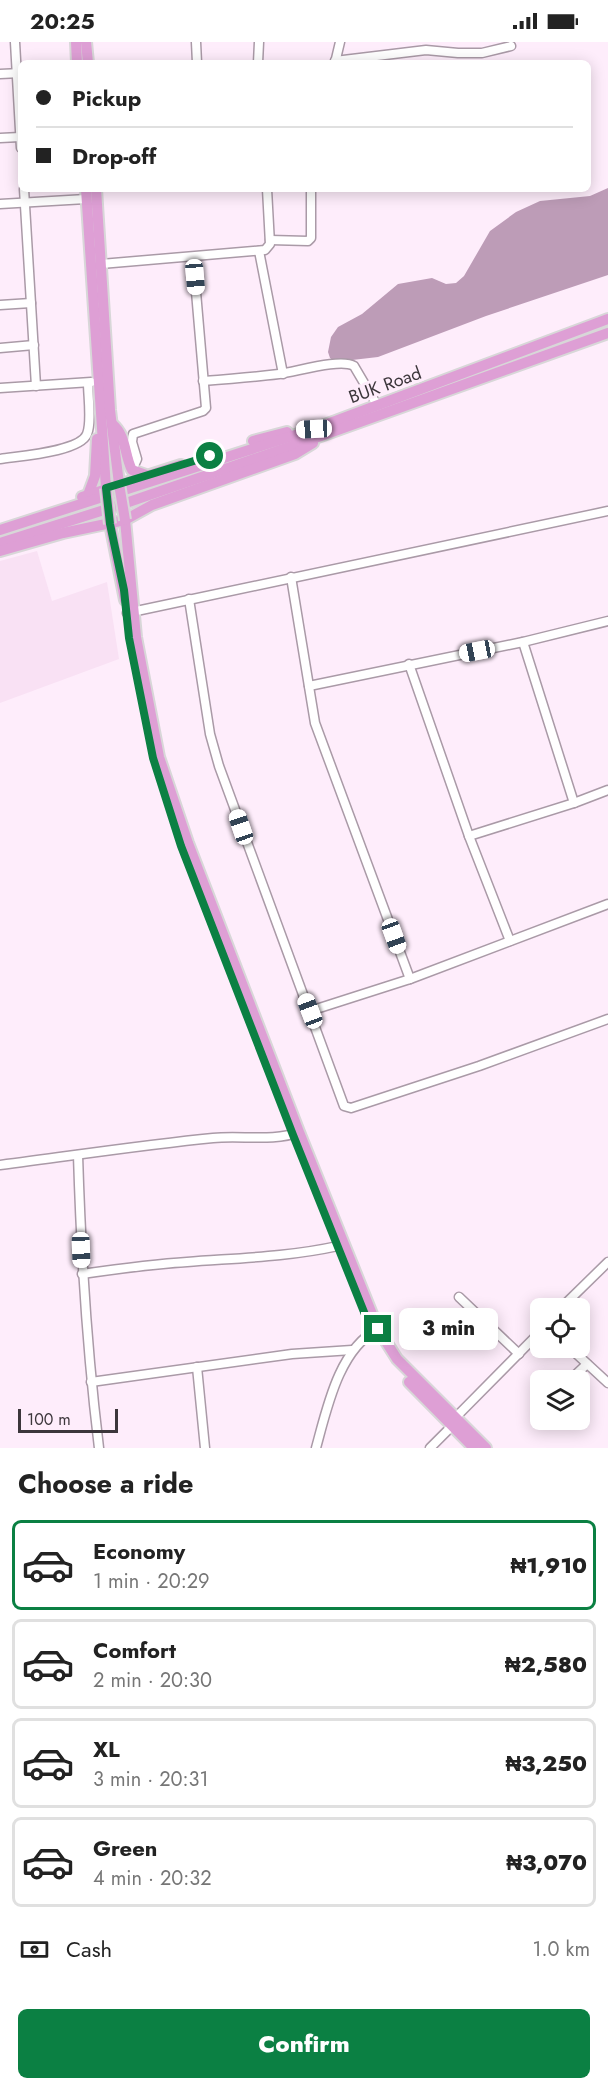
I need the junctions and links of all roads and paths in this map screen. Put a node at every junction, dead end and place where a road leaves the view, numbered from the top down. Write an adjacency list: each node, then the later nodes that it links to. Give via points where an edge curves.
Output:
1 (15, 42): 15 (street)
2 (76, 42): 9 (main road)
3 (86, 42): 10 (main road)
4 (196, 42): 11 (street)
5 (259, 42): 12 (street)
6 (340, 42): 13 (street)
7 (426, 46): 8 (street, via 458,53 482,53); 14 (street)
8 (511, 46)
9 (77, 60)
10 (88, 60)
11 (197, 60)
12 (258, 60)
13 (336, 60)
14 (346, 60)
15 (18, 65)
16 (18, 73): 17 (street)
17 (0, 74)
18 (18, 137): 19 (street)
19 (0, 138)
20 (24, 192): 25 (street)
21 (96, 192): 30 (main road)
22 (267, 192): 27 (street)
23 (311, 192): 27 (street, via 311,238)
24 (86, 194): 25 (street); 39 (main road)
25 (25, 202): 26 (street); 31 (street)
26 (0, 204)
27 (270, 240): 28 (street, via 269,248)
28 (259, 251): 29 (street); 37 (street)
29 (193, 256): 30 (street); 38 (street)
30 (100, 264): 43 (main road)
31 (31, 303): 32 (street); 35 (street)
32 (0, 305)
33 (608, 319): 42 (main road, BUK Road)
34 (608, 333): 44 (main road, BUK Road)
35 (34, 345): 36 (street); 40 (street)
36 (0, 348)
37 (283, 374): 38 (street); 42 (street, via 351,364)
38 (203, 381): 46 (street, via 203,411 133,434 137,459)
39 (93, 382): 40 (street); 43 (main road); 45 (street, via 87,434 82,440 57,450)
40 (36, 386): 41 (street)
41 (0, 388)
42 (377, 405): 44 (main road, BUK Road)
43 (106, 426): 46 (main road, via 122,436); 48 (main road); 49 (main road); 50 (main road, via 96,443 95,476)
44 (318, 433): 47 (main road, via 273,435); 52 (main road, via 295,454 152,505); 54 (main road, BUK Road); 55 (main road, BUK Road, via 123,504)
45 (0, 459)
46 (132, 471): 47 (main road)
47 (146, 475): 48 (main road)
48 (119, 484): 49 (main road); 52 (main road, bridge)
49 (106, 488): 50 (main road); 53 (main road, bridge)
50 (88, 495): 54 (main road)
51 (608, 511): 57 (street)
52 (125, 520): 53 (main road); 59 (main road)
53 (110, 524): 56 (main road); 59 (main road)
54 (0, 528)
55 (0, 543)
56 (0, 551)
57 (291, 577): 58 (street); 63 (street)
58 (189, 599): 59 (street); 70 (street, via 216,756)
59 (130, 612): 72 (main road, via 140,698 153,758 181,846)
60 (608, 621): 61 (street)
61 (523, 642): 62 (street); 65 (street)
62 (410, 664): 63 (street); 66 (street)
63 (309, 686): 69 (street, via 315,723)
64 (608, 790): 65 (street)
65 (574, 803): 66 (street)
66 (469, 836): 68 (street)
67 (608, 904): 68 (street)
68 (510, 941): 69 (street)
69 (410, 979): 70 (street)
70 (310, 1011): 71 (street, via 348,1108)
71 (608, 1019)
72 (296, 1133): 73 (street, via 233,1136); 75 (main road); 80 (main road)
73 (78, 1155): 74 (street); 77 (street)
74 (0, 1165)
75 (338, 1246): 77 (street, via 302,1253); 80 (main road)
76 (608, 1263): 79 (street)
77 (82, 1274): 88 (street)
78 (459, 1297): 83 (street)
79 (571, 1298)
80 (375, 1330): 82 (street); 90 (main road, via 392,1364)
81 (530, 1342): 83 (street)
82 (352, 1350): 86 (street); 93 (street, via 328,1403)
83 (519, 1354): 90 (street)
84 (581, 1358): 85 (street)
85 (587, 1364): 87 (street); 89 (street)
86 (197, 1366): 88 (street); 92 (street)
87 (581, 1370)
88 (91, 1382): 91 (street)
89 (608, 1383)
90 (454, 1422): 94 (street); 95 (main road); 96 (main road)
91 (99, 1448)
92 (205, 1448)
93 (316, 1448)
94 (430, 1448)
95 (474, 1448)
96 (486, 1448)

